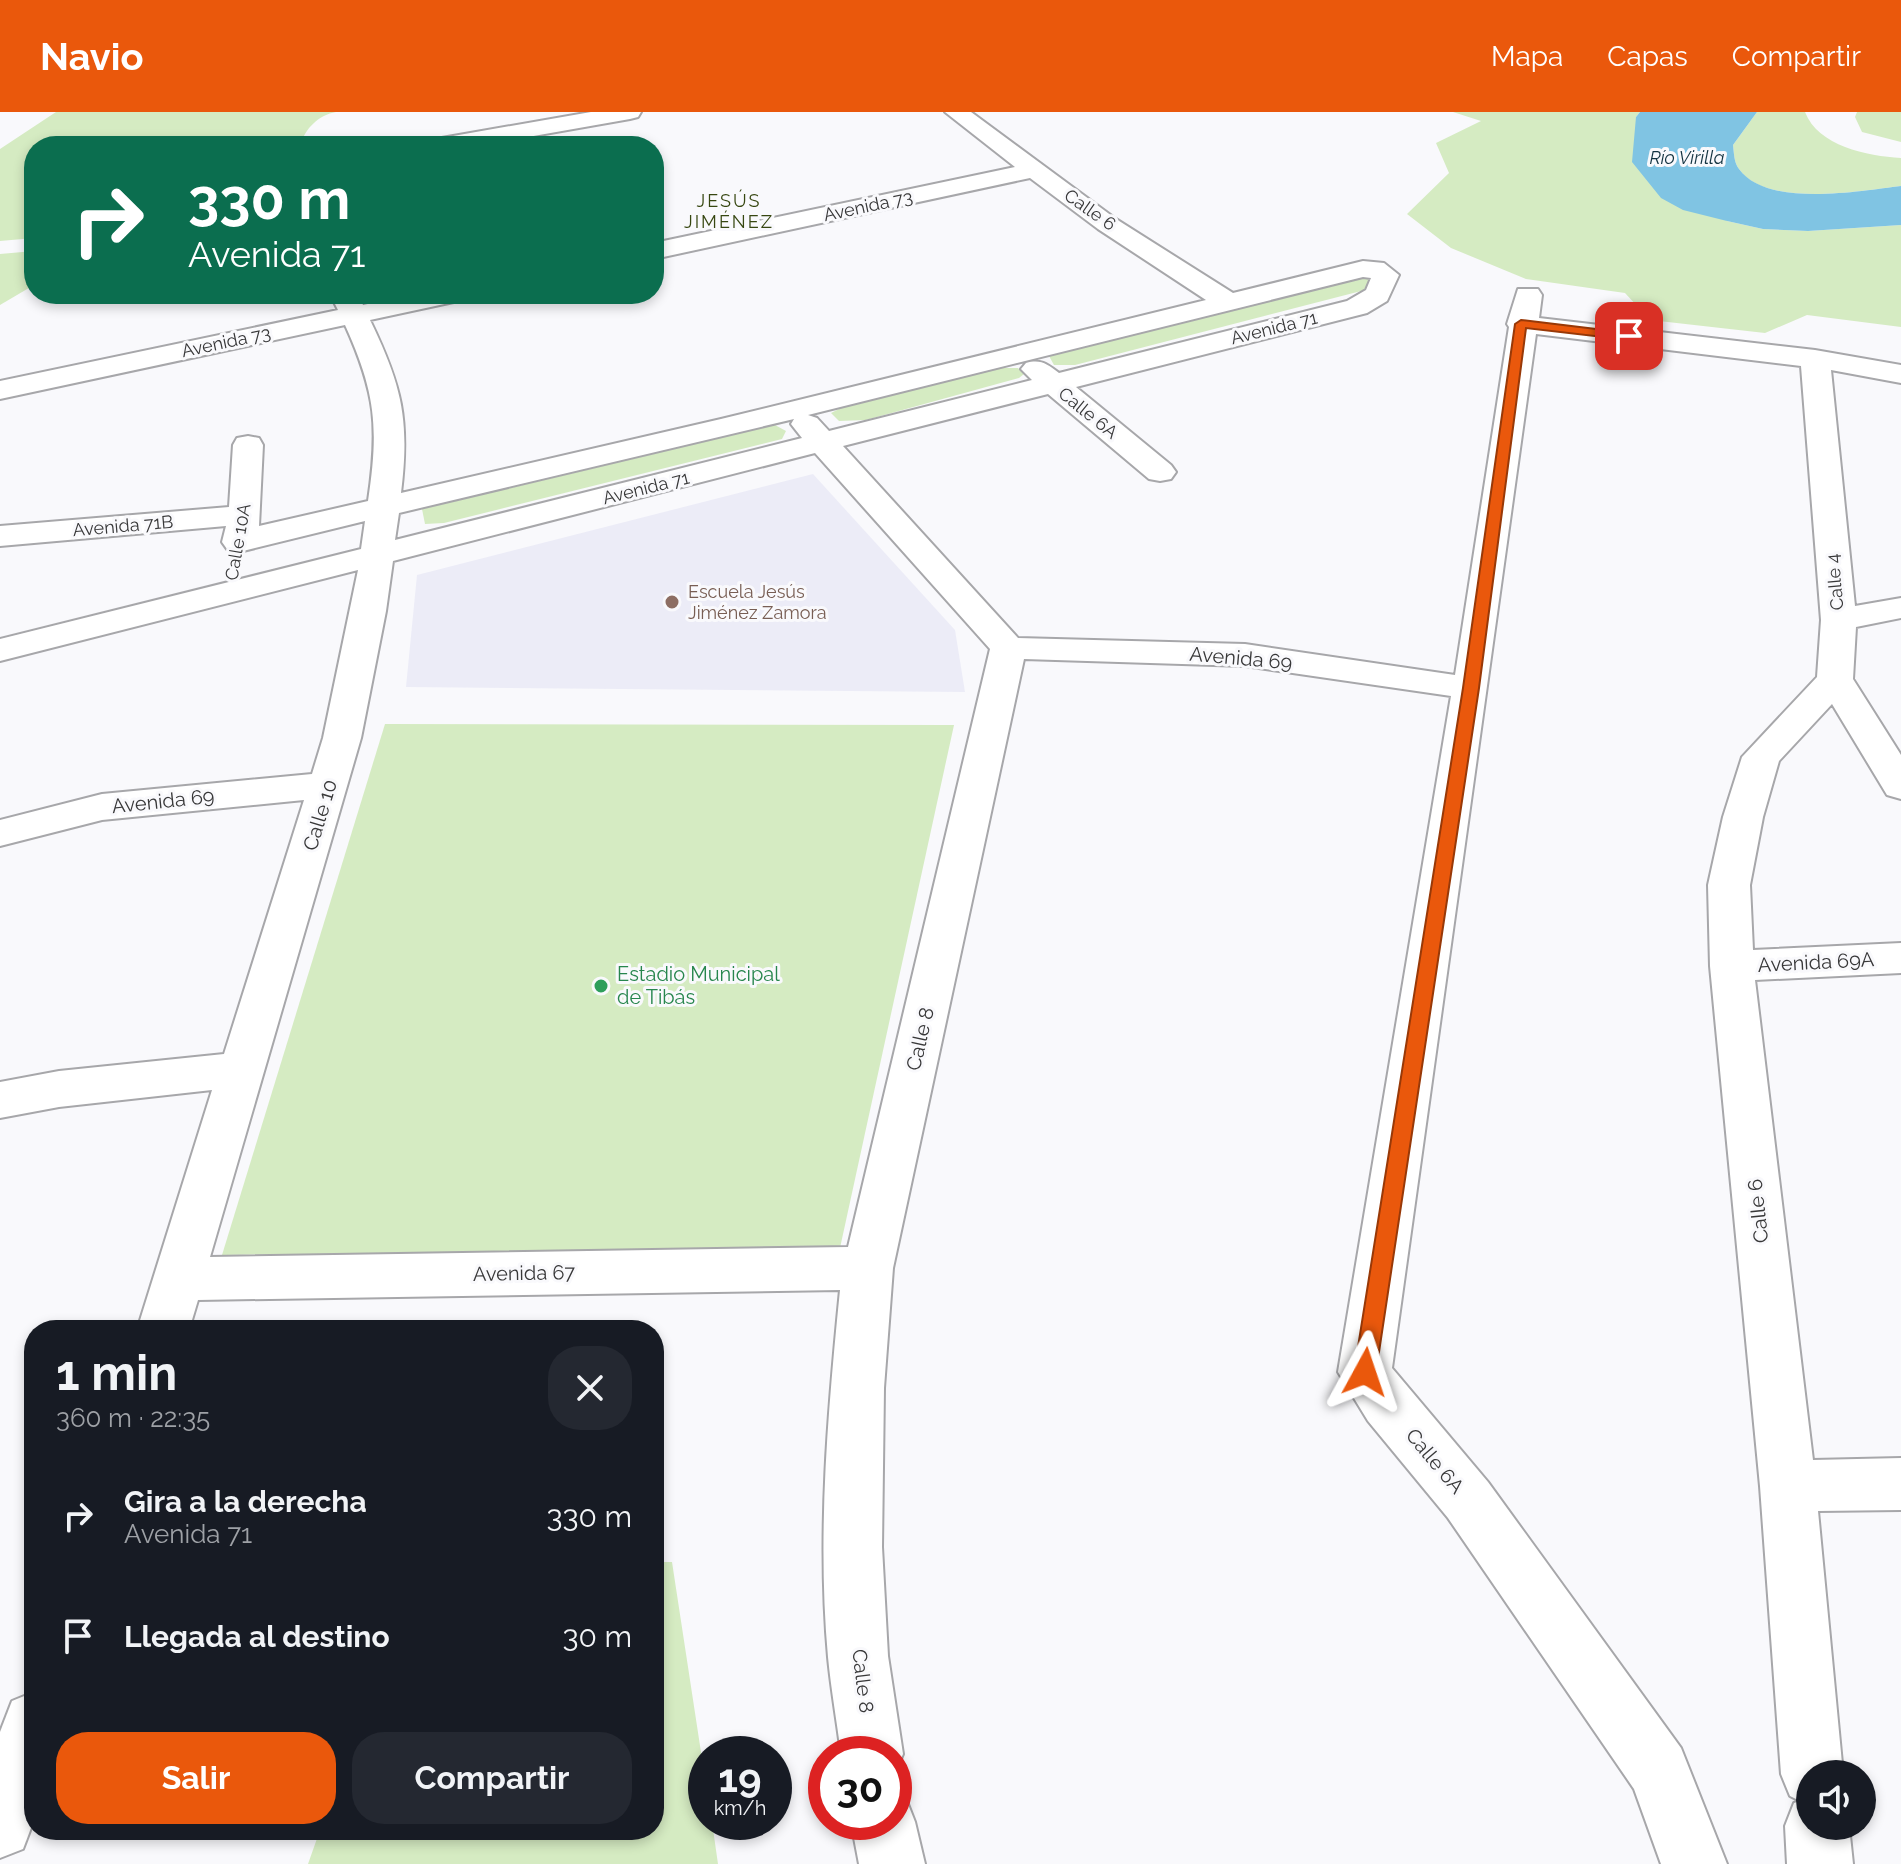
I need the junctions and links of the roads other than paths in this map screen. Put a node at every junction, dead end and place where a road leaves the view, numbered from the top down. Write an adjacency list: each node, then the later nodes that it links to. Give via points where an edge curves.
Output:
1 (630, 112): 3 (street)
2 (956, 112): 4 (street, Calle 6)
3 (493, 136)
4 (1034, 170): 5 (street, Avenida 73); 6 (street, Calle 6)
5 (664, 249)
6 (1228, 302): 8 (street, Avenida 71); 11 (street, Avenida 71, via 1363,269 1386,275 1377,295 1357,307)
7 (348, 305): 12 (street, Avenida 73); 17 (street, Calle 10, via 376,355 388,399 391,450)
8 (1017, 353): 11 (street, Calle 6A); 13 (street, Avenida 71)
9 (1815, 359): 10 (street); 23 (street, Calle 4); 27 (street, Calle 6A, via 1524,309)
10 (1901, 374)
11 (1053, 384): 14 (street, Avenida 71); 16 (street, Calle 6A)
12 (0, 390)
13 (793, 410): 14 (street); 17 (street, Avenida 71)
14 (823, 443): 20 (street, Avenida 71); 24 (street)
15 (248, 445): 18 (street, Calle 10A)
16 (1160, 472)
17 (383, 509): 18 (street, Avenida 71); 20 (street, Calle 10)
18 (242, 528): 19 (street, Avenida 71B); 21 (street, Calle 10A)
19 (0, 536)
20 (375, 556): 21 (street, Avenida 71); 28 (street, Calle 10, via 356,685)
21 (229, 592): 25 (street, Avenida 71)
22 (1901, 608): 23 (street)
23 (1839, 620): 26 (street, Calle 4)
24 (1008, 648): 27 (street, Avenida 69, via 1245,655); 35 (street, Calle 8)
25 (0, 650)
26 (1835, 679): 29 (street); 32 (street, Calle 6, via 1761,757 1729,885)
27 (1471, 688): 47 (street, Calle 6A, via 1365,1372 1468,1500 1651,1757)
28 (329, 785): 30 (street, Avenida 69, via 102,807); 33 (street, Calle 10)
29 (1901, 786)
30 (0, 833)
31 (1901, 958): 32 (street, Avenida 69A)
32 (1732, 966): 39 (street, Calle 6)
33 (243, 1069): 34 (street); 36 (street, Calle 10)
34 (0, 1100)
35 (868, 1268): 36 (street, Avenida 67); 40 (street, Calle 8, via 857,1388 853,1547 858,1656)
36 (180, 1279): 37 (street, Calle 10)
37 (166, 1320)
38 (1901, 1484): 39 (street)
39 (1788, 1486): 42 (street, Calle 6)
40 (869, 1736)
41 (24, 1753): 43 (street)
42 (1811, 1760)
43 (0, 1826)
44 (887, 1840): 46 (street)
45 (1818, 1840): 48 (street)
46 (892, 1864)
47 (1694, 1864)
48 (1820, 1864)

